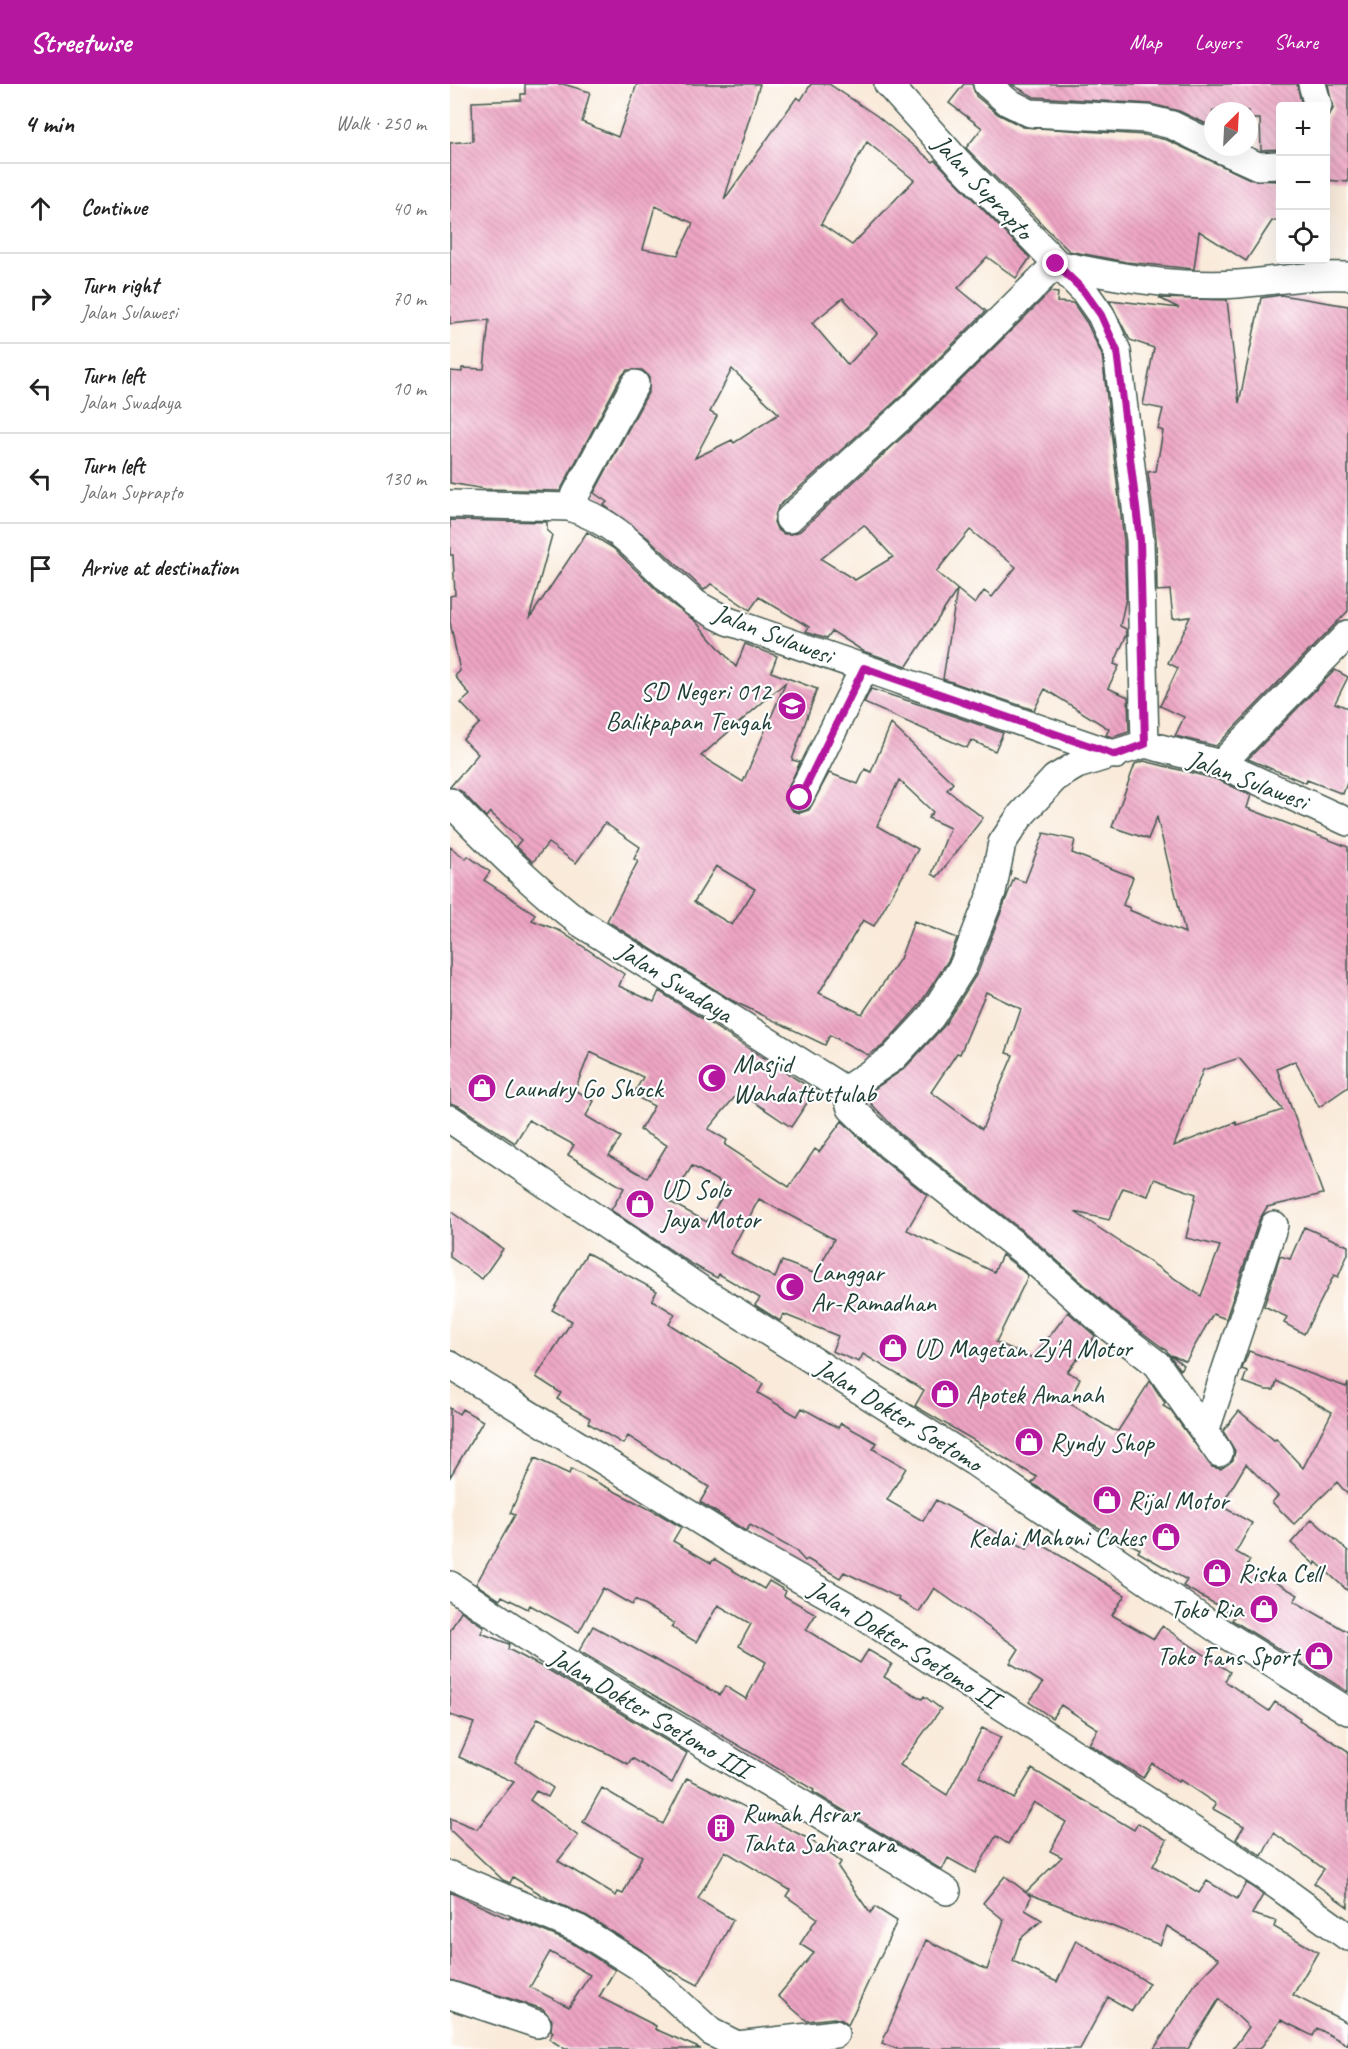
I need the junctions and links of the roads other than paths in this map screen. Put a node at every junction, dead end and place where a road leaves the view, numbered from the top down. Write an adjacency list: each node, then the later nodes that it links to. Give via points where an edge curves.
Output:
1 (987, 84): 5 (street, via 1008,102 1030,113 1147,119 1172,124)
2 (1312, 84): 4 (street)
3 (897, 87): 8 (street, Jalan Suprapto, via 958,162)
4 (1317, 102)
5 (1204, 140)
6 (1236, 156): 7 (street, via 1258,166)
7 (1276, 165)
8 (1056, 264): 9 (street, via 1172,284); 13 (street, via 910,409); 16 (street, Jalan Suprapto, via 1096,307 1117,351 1140,540)
9 (1348, 276)
10 (635, 384): 12 (street)
11 (450, 504): 12 (street, Jalan Sulawesi)
12 (569, 507): 15 (street, Jalan Sulawesi, via 611,526 709,612)
13 (789, 519)
14 (1348, 634): 18 (street)
15 (864, 668): 17 (street, Jalan Sulawesi); 19 (street)
16 (1145, 744): 17 (street); 18 (street, Jalan Sulawesi)
17 (1116, 755): 22 (street, via 1077,765 1054,778 1021,815 1002,843 984,913 963,966 942,1000 893,1058)
18 (1221, 764): 21 (street, Jalan Sulawesi)
19 (800, 798)
20 (450, 802): 22 (street, Jalan Swadaya, via 507,861 579,922)
21 (1348, 822)
22 (845, 1090): 24 (street, via 851,1108 890,1146 1157,1364 1212,1442)
23 (450, 1119): 27 (street, Jalan Dokter Soetomo, via 700,1289 974,1461 1223,1633)
24 (1274, 1225)
25 (450, 1365): 30 (street, Jalan Dokter Soetomo II, via 734,1542 846,1605 1268,1879)
26 (450, 1585): 29 (street, Jalan Dokter Soetomo III, via 559,1657)
27 (1348, 1711)
28 (450, 1875): 33 (street, via 579,1929 640,1967 711,2032 738,2045)
29 (947, 1891)
30 (1348, 1937)
31 (450, 1995): 32 (street)
32 (537, 2024)
33 (835, 2034)

